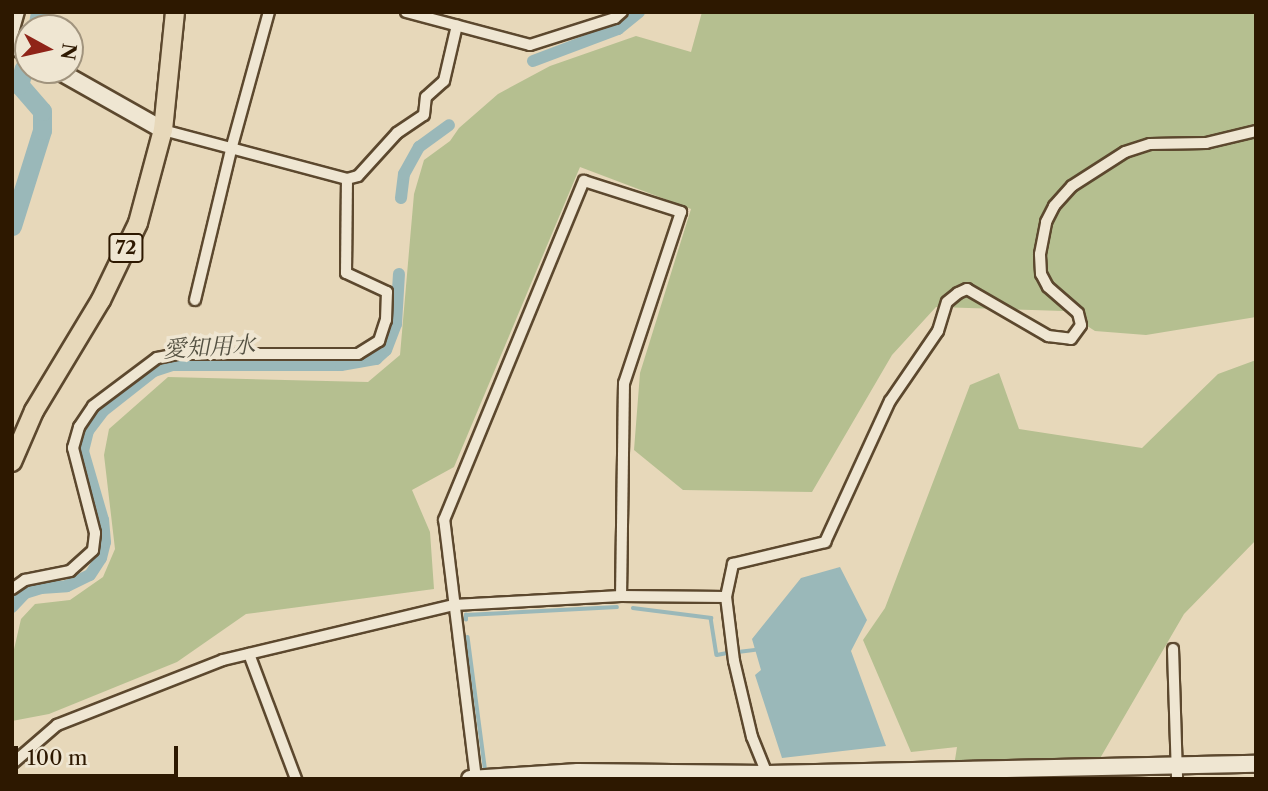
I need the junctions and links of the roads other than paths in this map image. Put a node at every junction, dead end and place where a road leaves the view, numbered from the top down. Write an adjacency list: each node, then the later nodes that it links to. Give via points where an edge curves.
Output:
1 (19, 12): 7 (street)
2 (175, 12): 9 (main road, 72)
3 (269, 12): 11 (street)
4 (406, 12): 6 (street)
5 (622, 12): 6 (street, via 530,45)
6 (457, 25): 12 (street, via 444,81 426,97 424,115 397,133 358,176)
7 (12, 36)
8 (82, 84): 9 (street)
9 (163, 130): 11 (street); 14 (main road, 72, via 138,223 101,300 34,411)
10 (1256, 131): 17 (street, via 1206,143 1150,144 1125,152 1072,186 1046,222 1040,254 1041,274 1048,287 1078,313 1081,325 1071,339 1048,336 967,289 958,293 947,302 938,331 890,401 825,542 733,564)
11 (232, 146): 12 (street); 13 (street)
12 (347, 179): 15 (street, via 346,273 387,292 386,320 379,341 358,354 177,354 157,358 93,406 79,427 73,448 95,533 93,550 70,571 25,580)
13 (195, 300)
14 (12, 462)
15 (12, 589)
16 (621, 596): 17 (street); 18 (street); 18 (street, via 624,383 681,212 584,181 444,520)
17 (726, 597): 24 (street, via 734,661 752,737)
18 (454, 605): 20 (street); 25 (street)
19 (1173, 649): 23 (street)
20 (249, 654): 21 (street, via 57,725); 26 (street)
21 (12, 764)
22 (1256, 764): 23 (street)
23 (1177, 772): 24 (street)
24 (767, 774): 25 (street, via 578,772)
25 (474, 778)
26 (296, 779)

